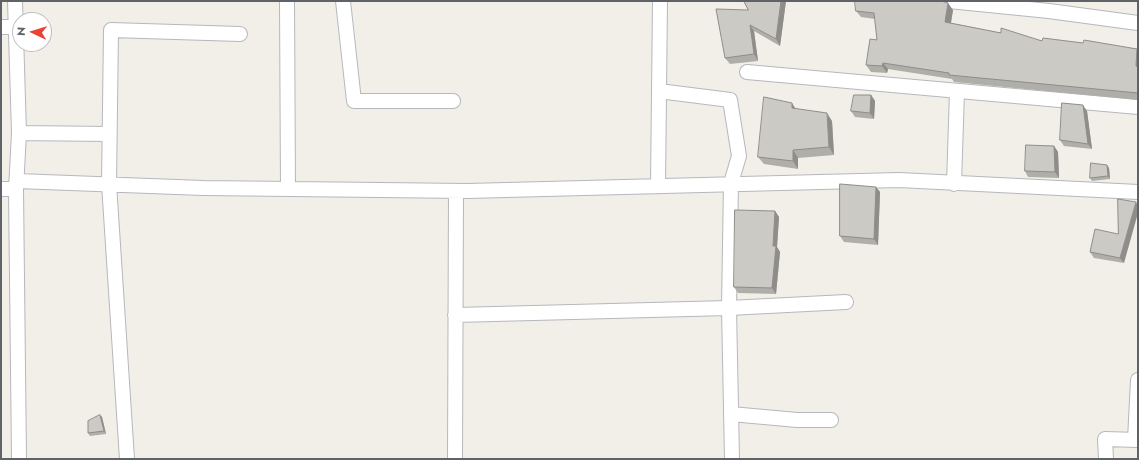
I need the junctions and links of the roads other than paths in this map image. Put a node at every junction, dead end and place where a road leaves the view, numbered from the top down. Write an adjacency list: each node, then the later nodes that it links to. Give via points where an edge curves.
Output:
1 (15, 1): 8 (street)
2 (287, 1): 23 (street)
3 (343, 1): 13 (street, via 354,101)
4 (660, 1): 11 (street)
5 (949, 1): 6 (street)
6 (1049, 6): 7 (street)
7 (1138, 23)
8 (8, 27): 15 (street)
9 (240, 34): 16 (street, via 111,30)
10 (747, 72): 12 (street)
11 (659, 91): 17 (street, via 730,100 739,156); 21 (street)
12 (957, 91): 14 (street); 19 (street)
13 (454, 102)
14 (1138, 107)
15 (19, 133): 16 (street); 20 (street)
16 (109, 134): 18 (street)
17 (731, 183): 19 (street, via 900,180); 21 (street); 27 (street)
18 (109, 184): 20 (street); 23 (street); 34 (street)
19 (954, 184): 25 (street)
20 (17, 185): 22 (street); 33 (street)
21 (658, 186): 24 (street)
22 (1, 189)
23 (288, 189): 24 (street)
24 (456, 191): 28 (street)
25 (1138, 192)
26 (846, 302): 27 (street)
27 (729, 308): 28 (street); 30 (street)
28 (455, 315): 35 (street)
29 (1138, 380): 32 (street)
30 (731, 414): 31 (street, via 797,420); 36 (street)
31 (831, 420)
32 (1136, 440): 37 (street, via 1105,439)
33 (19, 459)
34 (127, 459)
35 (455, 459)
36 (732, 459)
37 (1106, 459)

